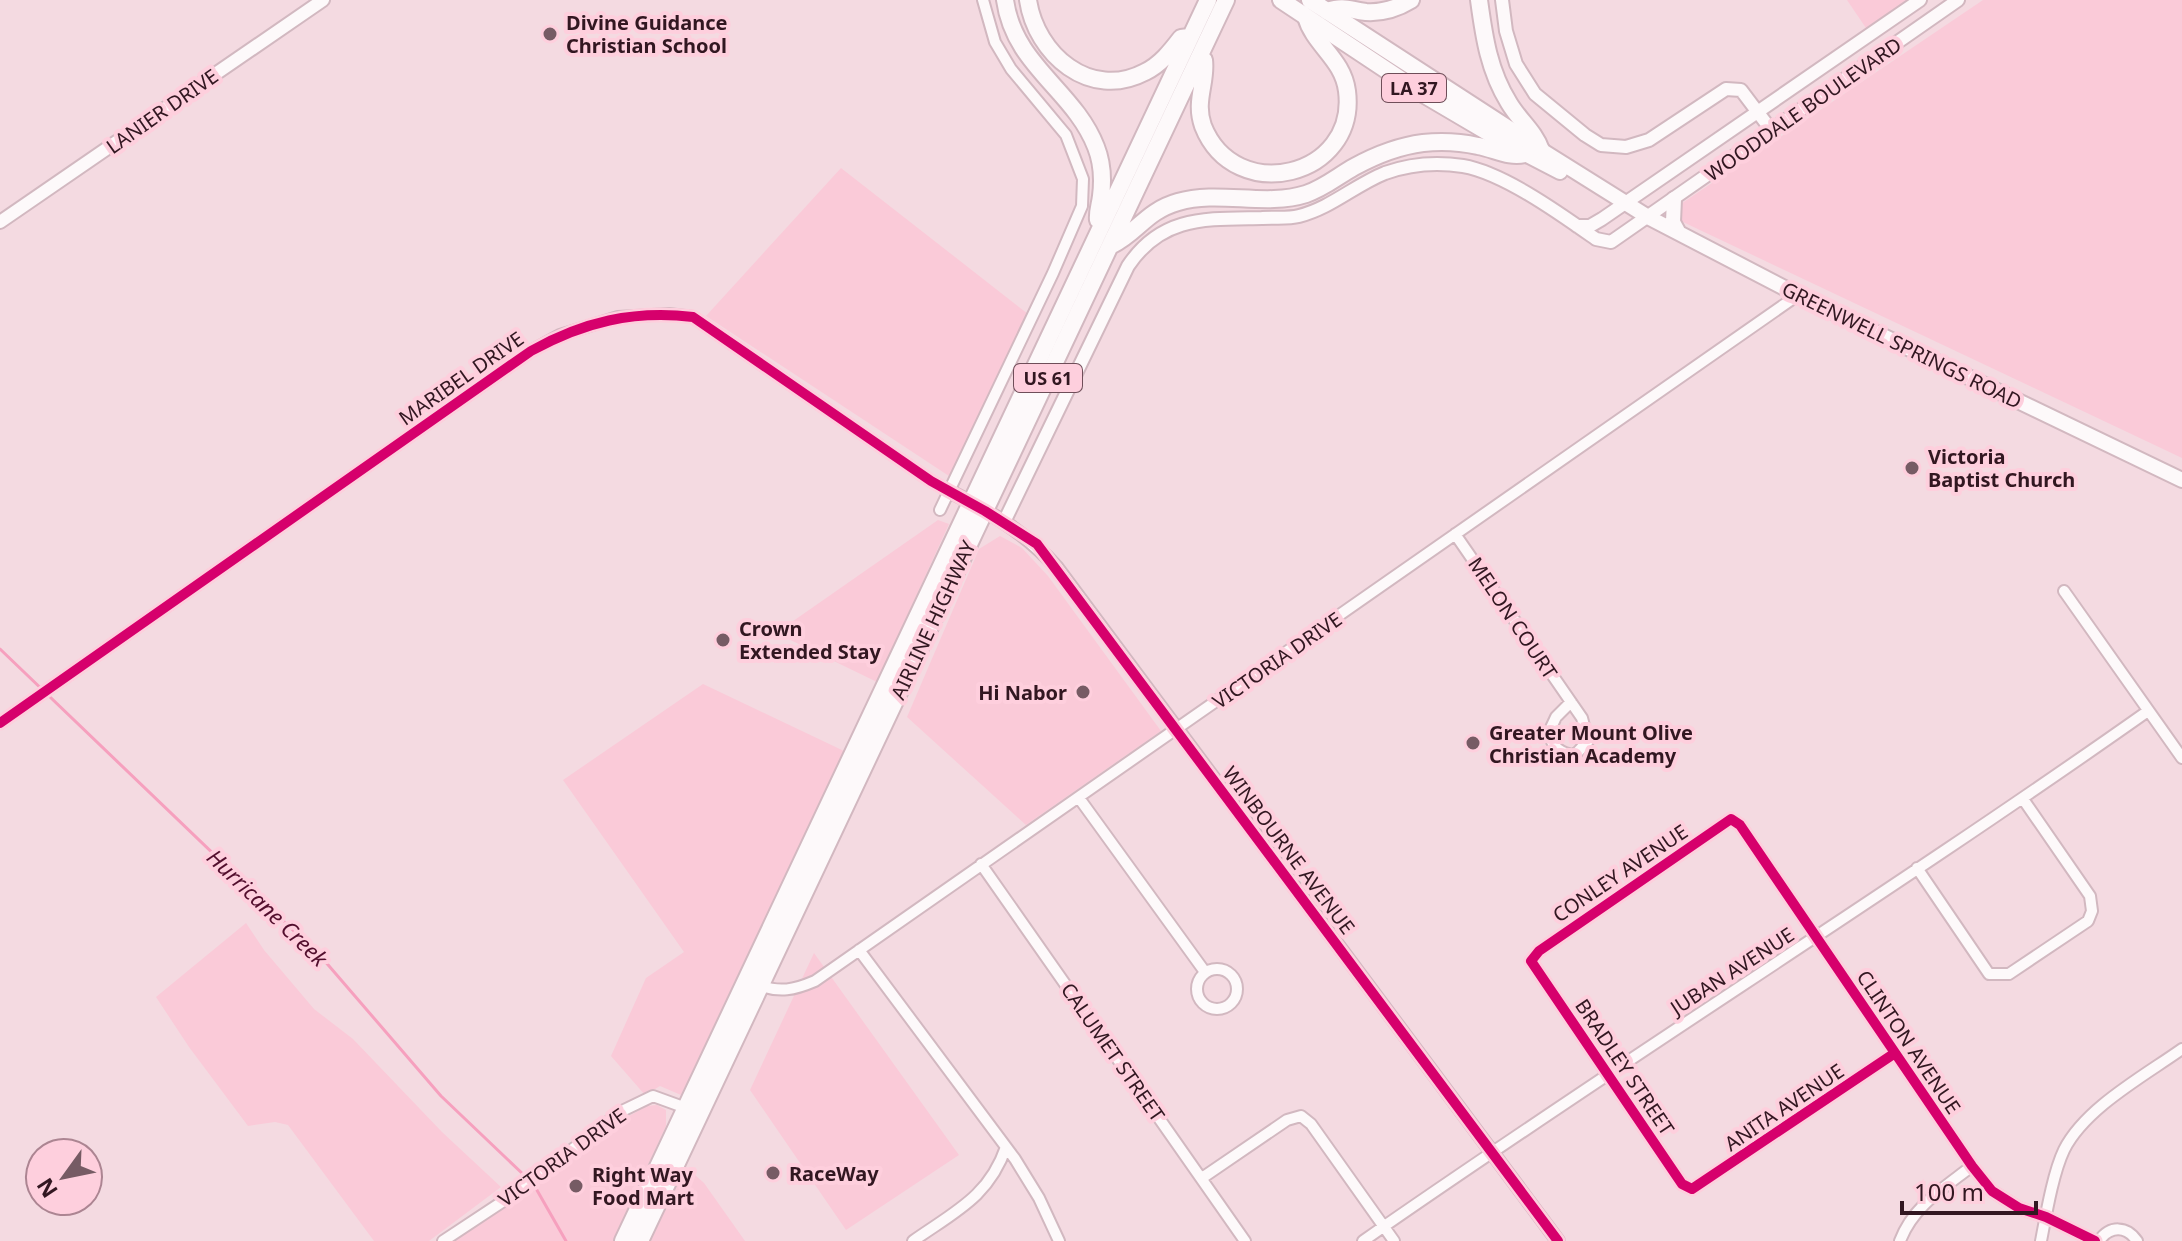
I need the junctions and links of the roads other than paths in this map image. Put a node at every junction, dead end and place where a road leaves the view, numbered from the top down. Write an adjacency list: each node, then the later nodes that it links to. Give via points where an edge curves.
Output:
1 (323, 0): 24 (street, LANIER DRIVE)
2 (983, 0): 31 (street, via 995,42 1011,69 1066,135 1083,179 1082,206)
3 (1005, 0): 26 (main road, via 1022,49 1095,144 1102,177 1096,217)
4 (1028, 0): 16 (main road, via 1047,47 1066,66 1090,78 1138,76 1181,38)
5 (1208, 0): 16 (main road, AIRLINE HIGHWAY / US 61)
6 (1226, 0): 17 (main road, AIRLINE HIGHWAY / US 61)
7 (1281, 0): 15 (main road, GREENWELL SPRINGS ROAD / LA 37)
8 (1310, 0): 14 (main road, GREENWELL SPRINGS ROAD / LA 37)
9 (1411, 0): 14 (main road, via 1380,12 1341,7)
10 (1479, 0): 20 (main road, via 1496,79 1536,137)
11 (1502, 0): 18 (street, via 1516,64 1535,94 1601,145 1626,147 1649,140 1726,89 1741,90)
12 (1920, 0): 18 (street, WOODDALE BOULEVARD)
13 (1958, 0): 19 (street, WOODDALE BOULEVARD)
14 (1327, 11): 20 (main road, GREENWELL SPRINGS ROAD / LA 37)
15 (1306, 17): 17 (main road, via 1310,31 1341,70 1347,108 1339,137 1328,150 1291,172 1245,169 1212,142 1199,107); 20 (main road, GREENWELL SPRINGS ROAD / LA 37, via 1418,91)
16 (1190, 37): 26 (main road, AIRLINE HIGHWAY / US 61)
17 (1202, 53): 28 (main road, AIRLINE HIGHWAY / US 61)
18 (1759, 112): 19 (street); 22 (street, WOODDALE BOULEVARD)
19 (1772, 131): 21 (street, WOODDALE BOULEVARD)
20 (1533, 152): 22 (main road, GREENWELL SPRINGS ROAD / LA 37); 28 (main road, via 1514,157 1456,142 1414,145 1371,159 1299,196 1174,203 1147,216)
21 (1674, 199): 23 (street, WOODDALE BOULEVARD); 27 (main road, via 1673,222)
22 (1625, 204): 23 (main road, GREENWELL SPRINGS ROAD / LA 37); 25 (street, WOODDALE BOULEVARD, via 1590,226)
23 (1648, 217): 25 (street, WOODDALE BOULEVARD, via 1611,242); 27 (main road, GREENWELL SPRINGS ROAD)
24 (0, 222)
25 (1577, 226): 35 (street, via 1504,181 1436,163 1384,174 1296,217 1204,219 1157,234 1128,266)
26 (1100, 228): 32 (main road, AIRLINE HIGHWAY / US 61)
27 (1680, 233): 29 (main road, GREENWELL SPRINGS ROAD)
28 (1111, 246): 34 (main road, AIRLINE HIGHWAY / US 61)
29 (1798, 295): 30 (main road, GREENWELL SPRINGS ROAD); 36 (street, VICTORIA DRIVE)
30 (2182, 480)
31 (949, 491): 32 (street, MARIBEL DRIVE); 33 (street); 40 (street, MARIBEL DRIVE, via 693,317 618,317 592,323 531,351)
32 (970, 502): 34 (street, WINBOURNE AVENUE); 42 (main road, AIRLINE HIGHWAY / US 61)
33 (940, 510)
34 (985, 511): 35 (street, WINBOURNE AVENUE); 42 (main road, AIRLINE HIGHWAY / US 61)
35 (1004, 522): 41 (street, WINBOURNE AVENUE, via 1037,544 1057,568)
36 (1455, 534): 38 (street, MELON COURT); 41 (street, VICTORIA DRIVE)
37 (2064, 591): 39 (street)
38 (1571, 702): 38 (street, MELON COURT, via 1588,733 1588,741 1575,755 1561,752 1549,732)
39 (2148, 711): 43 (street); 45 (street, JUBAN AVENUE)
40 (4, 720)
41 (1177, 730): 44 (street, VICTORIA DRIVE); 59 (street, WINBOURNE AVENUE)
42 (870, 735): 53 (main road, AIRLINE HIGHWAY / US 61)
43 (2182, 758)
44 (1079, 798): 47 (street, VICTORIA DRIVE); 52 (street)
45 (2023, 799): 48 (street, JUBAN AVENUE); 48 (street, via 2090,896 2092,911 2088,921 2009,974 1989,974)
46 (1731, 819): 49 (street, CLINTON AVENUE); 51 (street, CONLEY AVENUE)
47 (981, 864): 50 (street, VICTORIA DRIVE); 61 (street, CALUMET STREET)
48 (1917, 868): 49 (street, JUBAN AVENUE)
49 (1816, 938): 55 (street, CLINTON AVENUE); 56 (street, JUBAN AVENUE)
50 (859, 950): 53 (street, VICTORIA DRIVE, via 797,989 779,991); 58 (street)
51 (1531, 961): 56 (street, BRADLEY STREET)
52 (1205, 972): 52 (street, via 1196,985 1200,1000 1213,1009 1228,1005 1237,992 1233,977 1220,968)
53 (754, 983): 57 (main road, AIRLINE HIGHWAY / US 61)
54 (2182, 1049): 63 (street, via 2085,1121 2064,1151)
55 (1895, 1053): 60 (street, CLINTON AVENUE); 62 (street, ANITA AVENUE)
56 (1608, 1073): 59 (street, JUBAN AVENUE); 62 (street, BRADLEY STREET, via 1682,1184)
57 (692, 1113): 66 (street, VICTORIA DRIVE, via 653,1096 622,1111); 67 (main road, AIRLINE HIGHWAY / US 61); 68 (main road, AIRLINE HIGHWAY / US 61)
58 (1006, 1147): 65 (street, via 1039,1198); 69 (street, via 981,1192)
59 (1492, 1153): 64 (street, JUBAN AVENUE); 73 (street, WINBOURNE AVENUE)
60 (1972, 1166): 63 (street, CLINTON AVENUE, via 1992,1191); 74 (street, via 1920,1207)
61 (1202, 1178): 64 (street, via 1287,1120 1301,1116); 70 (street, CALUMET STREET)
62 (1692, 1189)
63 (2046, 1217): 75 (street); 76 (street, CLINTON AVENUE)
64 (1384, 1226): 71 (street, JUBAN AVENUE); 72 (street)
65 (1057, 1240)
66 (443, 1241)
67 (623, 1241)
68 (640, 1241)
69 (913, 1241)
70 (1245, 1241)
71 (1363, 1241)
72 (1394, 1241)
73 (1558, 1241)
74 (1900, 1241)
75 (2041, 1241)
76 (2097, 1241): 77 (street, CLINTON AVENUE, via 2117,1229)
77 (2137, 1241)

